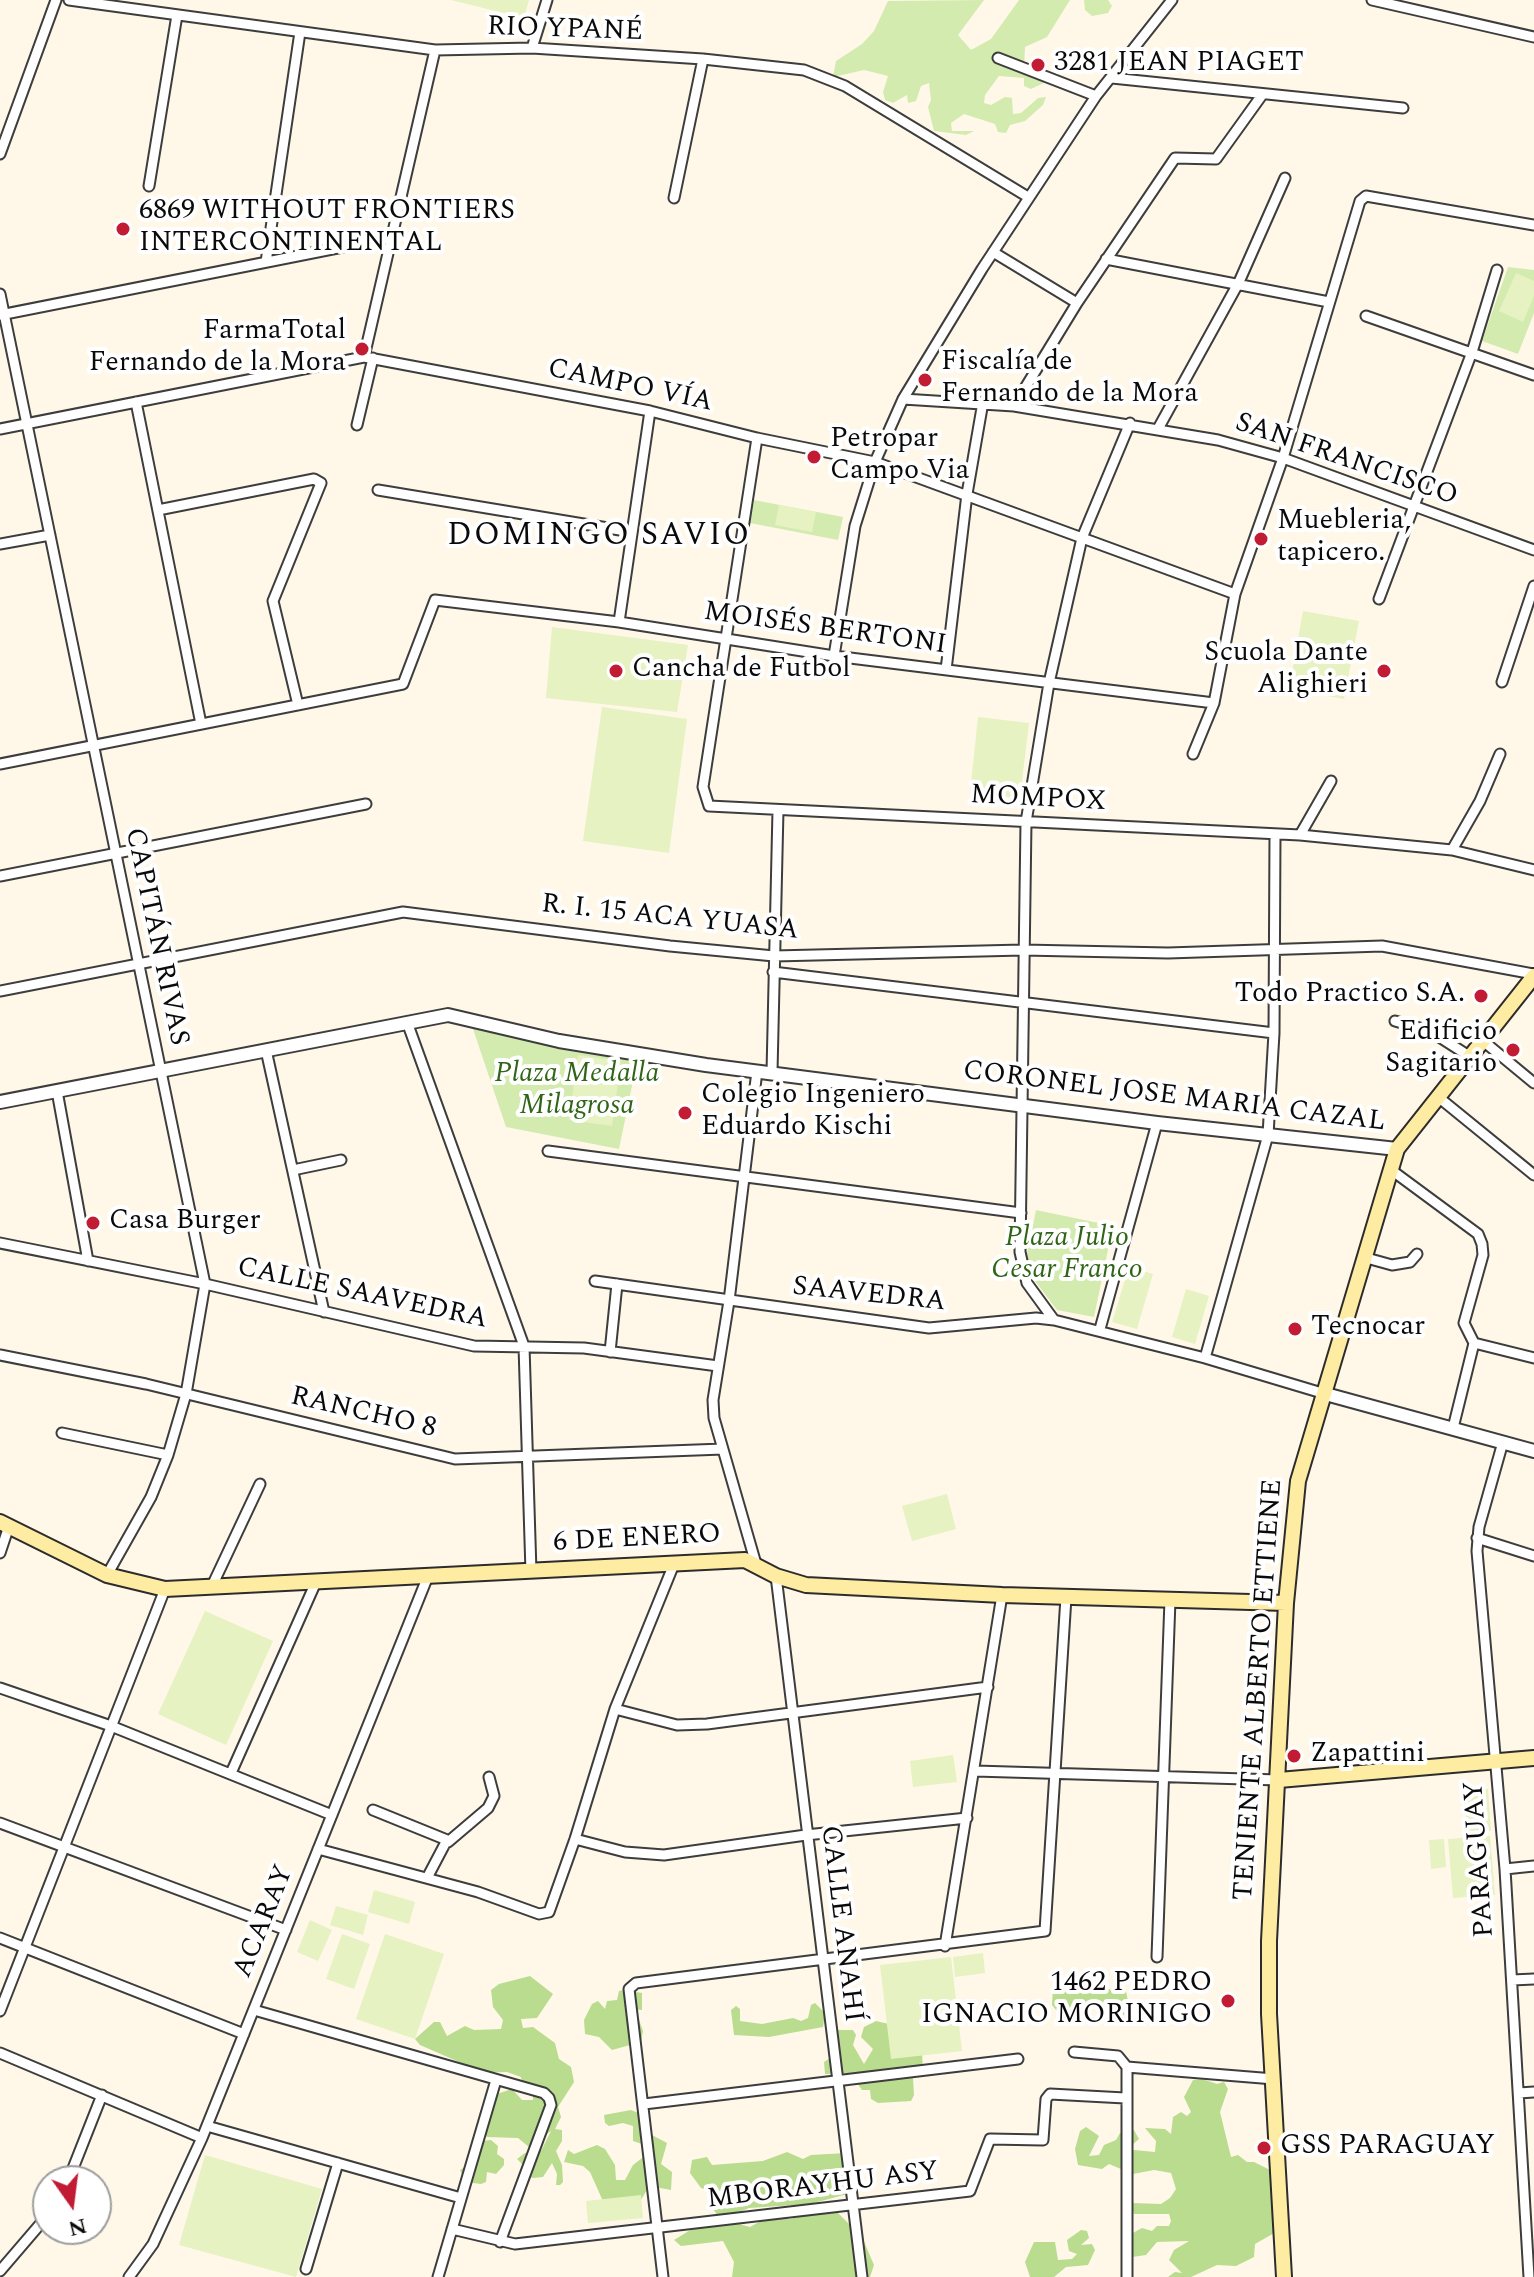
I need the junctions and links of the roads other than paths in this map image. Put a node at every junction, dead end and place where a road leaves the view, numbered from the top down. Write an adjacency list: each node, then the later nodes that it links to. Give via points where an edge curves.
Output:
1 (56, 0): 17 (street)
2 (69, 0): 6 (street, RIO YPANÉ)
3 (547, 0): 9 (street)
4 (1172, 0): 13 (street)
5 (1372, 0): 8 (street)
6 (177, 15): 7 (street, RIO YPANÉ); 19 (street)
7 (300, 32): 10 (street, RIO YPANÉ); 26 (street)
8 (1534, 37)
9 (532, 48): 10 (street, RIO YPANÉ); 12 (street, RIO YPANÉ)
10 (435, 50): 23 (street)
11 (998, 58): 15 (street)
12 (703, 59): 20 (street, RIO YPANÉ, via 804,70 845,86); 21 (street)
13 (1112, 78): 14 (street); 15 (street)
14 (1262, 95): 16 (street); 25 (street, via 1216,159 1175,158)
15 (1096, 96): 20 (street)
16 (1403, 108)
17 (0, 154)
18 (1285, 178): 28 (street)
19 (149, 186)
20 (1028, 197): 24 (street)
21 (674, 198)
22 (1534, 225): 30 (street, via 1366,196 1360,201)
23 (393, 237): 26 (street); 35 (street)
24 (993, 252): 31 (street); 37 (street)
25 (1106, 259): 28 (street); 31 (street)
26 (266, 262): 32 (street)
27 (1497, 270): 34 (street)
28 (1239, 282): 30 (street); 45 (street)
29 (0, 294): 32 (street, CAPITÁN RIVAS)
30 (1329, 302): 48 (street)
31 (1077, 303): 40 (street)
32 (2, 315): 42 (street, CAPITÁN RIVAS)
33 (1366, 316): 34 (street)
34 (1472, 352): 36 (street); 52 (street)
35 (369, 357): 38 (street, CAMPO VÍA); 41 (street, CAMPO VÍA); 44 (street)
36 (1534, 375)
37 (903, 399): 39 (street, SAN FRANCISCO); 49 (street)
38 (136, 402): 42 (street, CAMPO VÍA); 53 (street)
39 (983, 402): 40 (street, SAN FRANCISCO); 51 (street)
40 (1014, 406): 43 (street, SAN FRANCISCO)
41 (650, 411): 47 (street, CAMPO VÍA); 54 (street)
42 (27, 423): 46 (street, CAMPO VÍA); 55 (street, CAPITÁN RIVAS)
43 (1130, 423): 45 (street, SAN FRANCISCO); 56 (street)
44 (357, 425)
45 (1159, 427): 48 (street, SAN FRANCISCO)
46 (0, 429)
47 (757, 438): 49 (street, CAMPO VÍA); 63 (street)
48 (1283, 458): 52 (street, SAN FRANCISCO); 60 (street)
49 (875, 462): 51 (street, CAMPO VÍA); 64 (street, via 855,526)
50 (378, 490): 54 (street)
51 (967, 494): 56 (street, CAMPO VÍA); 65 (street)
52 (1415, 506): 58 (street, SAN FRANCISCO); 61 (street)
53 (158, 510): 69 (street, via 319,480 322,487 273,601); 70 (street)
54 (632, 532): 62 (street)
55 (50, 535): 57 (street); 71 (street, CAPITÁN RIVAS)
56 (1082, 538): 60 (street, CAMPO VÍA); 67 (street)
57 (0, 544)
58 (1534, 550)
59 (1534, 586): 66 (street)
60 (1235, 594): 68 (street)
61 (1379, 599)
62 (619, 622): 63 (street, MOISÉS BERTONI); 69 (street, MOISÉS BERTONI, via 431,603 403,684)
63 (727, 638): 64 (street, MOISÉS BERTONI); 77 (street, MOMPOX, via 702,794 715,809)
64 (834, 656): 65 (street, MOISÉS BERTONI)
65 (946, 670): 67 (street, MOISÉS BERTONI)
66 (1502, 682)
67 (1049, 683): 68 (street, MOISÉS BERTONI); 78 (street)
68 (1214, 703): 72 (street)
69 (298, 705): 70 (street)
70 (201, 724): 71 (street)
71 (94, 746): 74 (street); 82 (street, CAPITÁN RIVAS)
72 (1193, 754)
73 (1500, 754): 81 (street)
74 (0, 764)
75 (1331, 781): 80 (street)
76 (366, 804): 82 (street)
77 (778, 810): 78 (street, MOMPOX); 87 (street)
78 (1026, 822): 79 (street, MOMPOX); 85 (street)
79 (1275, 834): 80 (street, MOMPOX); 86 (street)
80 (1300, 835): 81 (street, MOMPOX)
81 (1452, 850): 83 (street, MOMPOX)
82 (115, 852): 84 (street); 88 (street, CAPITÁN RIVAS)
83 (1534, 870)
84 (0, 876)
85 (1023, 950): 86 (street, R. I. 15 ACA YUASA); 87 (street, R. I. 15 ACA YUASA); 92 (street)
86 (1275, 951): 90 (street, R. I. 15 ACA YUASA, via 1382,946); 95 (street)
87 (774, 956): 88 (street, R. I. 15 ACA YUASA, via 403,912); 89 (street)
88 (138, 962): 91 (street, R. I. 15 ACA YUASA); 99 (street, CAPITÁN RIVAS)
89 (773, 972): 92 (street); 101 (street)
90 (1534, 975): 96 (main road, TENIENTE ALBERTO ETTIENE)
91 (0, 991)
92 (1024, 1004): 95 (street); 106 (street)
93 (1395, 1021): 98 (street, via 1430,1031)
94 (407, 1022): 97 (street, CORONEL JOSE MARIA CAZAL); 100 (street, CORONEL JOSE MARIA CAZAL, via 448,1015 473,1018 559,1041); 129 (street)
95 (1274, 1033): 108 (street)
96 (1482, 1040): 98 (main road, TENIENTE ALBERTO ETTIENE); 102 (street)
97 (266, 1050): 99 (street, CORONEL JOSE MARIA CAZAL); 113 (street)
98 (1469, 1056): 104 (main road, TENIENTE ALBERTO ETTIENE)
99 (160, 1071): 103 (street, CORONEL JOSE MARIA CAZAL); 122 (street, CAPITÁN RIVAS)
100 (757, 1071): 101 (street, CORONEL JOSE MARIA CAZAL); 115 (street)
101 (772, 1072): 106 (street, CORONEL JOSE MARIA CAZAL)
102 (1534, 1083)
103 (57, 1091): 105 (street, CORONEL JOSE MARIA CAZAL); 120 (street)
104 (1437, 1096): 109 (main road, TENIENTE ALBERTO ETTIENE); 114 (street)
105 (0, 1102)
106 (1024, 1106): 107 (street, CORONEL JOSE MARIA CAZAL); 116 (street)
107 (1157, 1123): 108 (street, CORONEL JOSE MARIA CAZAL); 127 (street)
108 (1268, 1135): 109 (street, CORONEL JOSE MARIA CAZAL); 132 (street)
109 (1397, 1149): 112 (main road, TENIENTE ALBERTO ETTIENE)
110 (548, 1151): 115 (street)
111 (341, 1160): 113 (street)
112 (1390, 1169): 119 (main road, TENIENTE ALBERTO ETTIENE); 128 (street, via 1478,1234 1483,1255 1464,1323)
113 (293, 1170): 125 (street)
114 (1534, 1175)
115 (742, 1178): 116 (street); 124 (street)
116 (1021, 1213): 126 (street, via 1023,1270)
117 (0, 1243): 120 (street, CALLE SAAVEDRA)
118 (1417, 1254): 119 (street, via 1410,1262 1392,1265)
119 (1363, 1257): 135 (main road, TENIENTE ALBERTO ETTIENE)
120 (88, 1261): 122 (street, CALLE SAAVEDRA)
121 (595, 1281): 123 (street, SAAVEDRA)
122 (205, 1284): 125 (street, CALLE SAAVEDRA); 136 (street, CAPITÁN RIVAS)
123 (617, 1284): 124 (street, SAAVEDRA); 130 (street)
124 (729, 1301): 126 (street, SAAVEDRA, via 929,1328); 134 (street)
125 (324, 1312): 129 (street, CALLE SAAVEDRA, via 451,1342)
126 (1054, 1320): 127 (street, SAAVEDRA)
127 (1100, 1329): 132 (street, SAAVEDRA)
128 (1474, 1343): 133 (street); 137 (street)
129 (524, 1346): 130 (street, CALLE SAAVEDRA); 143 (street)
130 (610, 1352): 134 (street, CALLE SAAVEDRA)
131 (0, 1355): 136 (street, RANCHO 8)
132 (1205, 1358): 135 (street, SAAVEDRA)
133 (1534, 1358)
134 (718, 1366): 140 (street, via 713,1400)
135 (1322, 1393): 137 (street); 161 (main road, TENIENTE ALBERTO ETTIENE, via 1298,1481)
136 (186, 1394): 142 (street, CAPITÁN RIVAS); 143 (street, RANCHO 8, via 455,1459)
137 (1453, 1428): 139 (street)
138 (62, 1433): 142 (street)
139 (1503, 1442): 141 (street); 146 (street, PARAGUAY)
140 (723, 1449): 143 (street, RANCHO 8); 150 (street)
141 (1534, 1451)
142 (168, 1455): 152 (street, CAPITÁN RIVAS)
143 (526, 1455): 151 (street)
144 (260, 1484): 156 (street)
145 (4, 1524): 147 (street); 152 (main road, 6 DE ENERO)
146 (1477, 1538): 148 (street); 168 (street, PARAGUAY)
147 (0, 1553)
148 (1534, 1556)
149 (674, 1564): 150 (main road, 6 DE ENERO); 151 (main road, 6 DE ENERO); 164 (street)
150 (756, 1564): 154 (main road, 6 DE ENERO)
151 (531, 1572): 153 (main road, 6 DE ENERO)
152 (107, 1575): 157 (main road, 6 DE ENERO)
153 (428, 1576): 155 (main road, 6 DE ENERO); 176 (street, ACARAY)
154 (776, 1576): 158 (main road, 6 DE ENERO, via 806,1585); 165 (street, CALLE ANAHÍ)
155 (316, 1582): 156 (main road, 6 DE ENERO); 170 (street)
156 (212, 1586): 157 (main road, 6 DE ENERO)
157 (165, 1589): 166 (street)
158 (1002, 1595): 159 (main road, 6 DE ENERO); 162 (street)
159 (1066, 1597): 160 (main road, 6 DE ENERO); 171 (street)
160 (1170, 1600): 161 (main road, 6 DE ENERO); 173 (street)
161 (1286, 1603): 174 (main road, TENIENTE ALBERTO ETTIENE)
162 (988, 1687): 165 (street); 169 (street)
163 (0, 1688): 166 (street)
164 (615, 1709): 165 (street, via 677,1725); 180 (street)
165 (791, 1714): 179 (street, CALLE ANAHÍ)
166 (111, 1726): 170 (street); 182 (street)
167 (1534, 1758): 168 (main road)
168 (1496, 1761): 174 (main road); 185 (street, PARAGUAY)
169 (975, 1771): 171 (street); 177 (street)
170 (231, 1773): 176 (street)
171 (1057, 1774): 173 (street); 189 (street, via 1047,1928)
172 (489, 1777): 181 (street, via 494,1796 488,1808)
173 (1164, 1779): 174 (street); 191 (street)
174 (1279, 1780): 202 (main road, TENIENTE ALBERTO ETTIENE, via 1269,1941)
175 (373, 1810): 181 (street)
176 (332, 1815): 183 (street, ACARAY)
177 (967, 1818): 179 (street); 189 (street)
178 (0, 1823): 182 (street)
179 (806, 1835): 180 (street, via 664,1855); 192 (street, CALLE ANAHÍ)
180 (575, 1839): 186 (street, via 549,1912 539,1914)
181 (448, 1842): 186 (street)
182 (64, 1847): 187 (street); 190 (street)
183 (318, 1849): 186 (street); 187 (street, ACARAY)
184 (1534, 1866): 185 (street)
185 (1505, 1869): 194 (street, PARAGUAY)
186 (427, 1878)
187 (286, 1930): 195 (street, ACARAY)
188 (0, 1938): 190 (street)
189 (945, 1946): 192 (street)
190 (25, 1947): 196 (street); 197 (street)
191 (1157, 1957)
192 (823, 1959): 204 (street, CALLE ANAHÍ); 209 (street, via 636,1983 629,1989)
193 (1534, 1979): 194 (street)
194 (1512, 1980): 206 (street, PARAGUAY)
195 (254, 2010): 197 (street, ACARAY); 203 (street)
196 (0, 2011)
197 (244, 2034): 210 (street, ACARAY)
198 (1074, 2052): 201 (street, via 1118,2056)
199 (0, 2053): 207 (street)
200 (1018, 2059): 204 (street)
201 (1127, 2067): 202 (street); 208 (street)
202 (1274, 2079): 228 (main road, TENIENTE ALBERTO ETTIENE)
203 (496, 2080): 214 (street); 220 (street, via 544,2093 551,2105)
204 (837, 2080): 209 (street); 216 (street, CALLE ANAHÍ)
205 (1534, 2092): 206 (street)
206 (1519, 2093): 215 (street, PARAGUAY)
207 (102, 2095): 211 (street); 213 (street)
208 (1125, 2098): 216 (street, MBORAYHU ASY, via 1050,2094 1043,2140 990,2139 970,2191); 227 (street)
209 (644, 2104): 218 (street)
210 (207, 2126): 211 (street, ACARAY); 212 (street)
211 (202, 2138): 223 (street, ACARAY, via 153,2244)
212 (338, 2163): 214 (street); 221 (street)
213 (74, 2165)
214 (461, 2198): 217 (street)
215 (1530, 2199): 229 (street, PARAGUAY)
216 (853, 2207): 218 (street, MBORAYHU ASY); 226 (street, CALLE ANAHÍ)
217 (452, 2229): 220 (street, MBORAYHU ASY); 224 (street)
218 (657, 2229): 220 (street, MBORAYHU ASY); 225 (street)
219 (32, 2234): 222 (street)
220 (500, 2242)
221 (306, 2269)
222 (0, 2271)
223 (129, 2277)
224 (438, 2277)
225 (663, 2277)
226 (862, 2277)
227 (1127, 2277)
228 (1284, 2277)
229 (1529, 2277)

